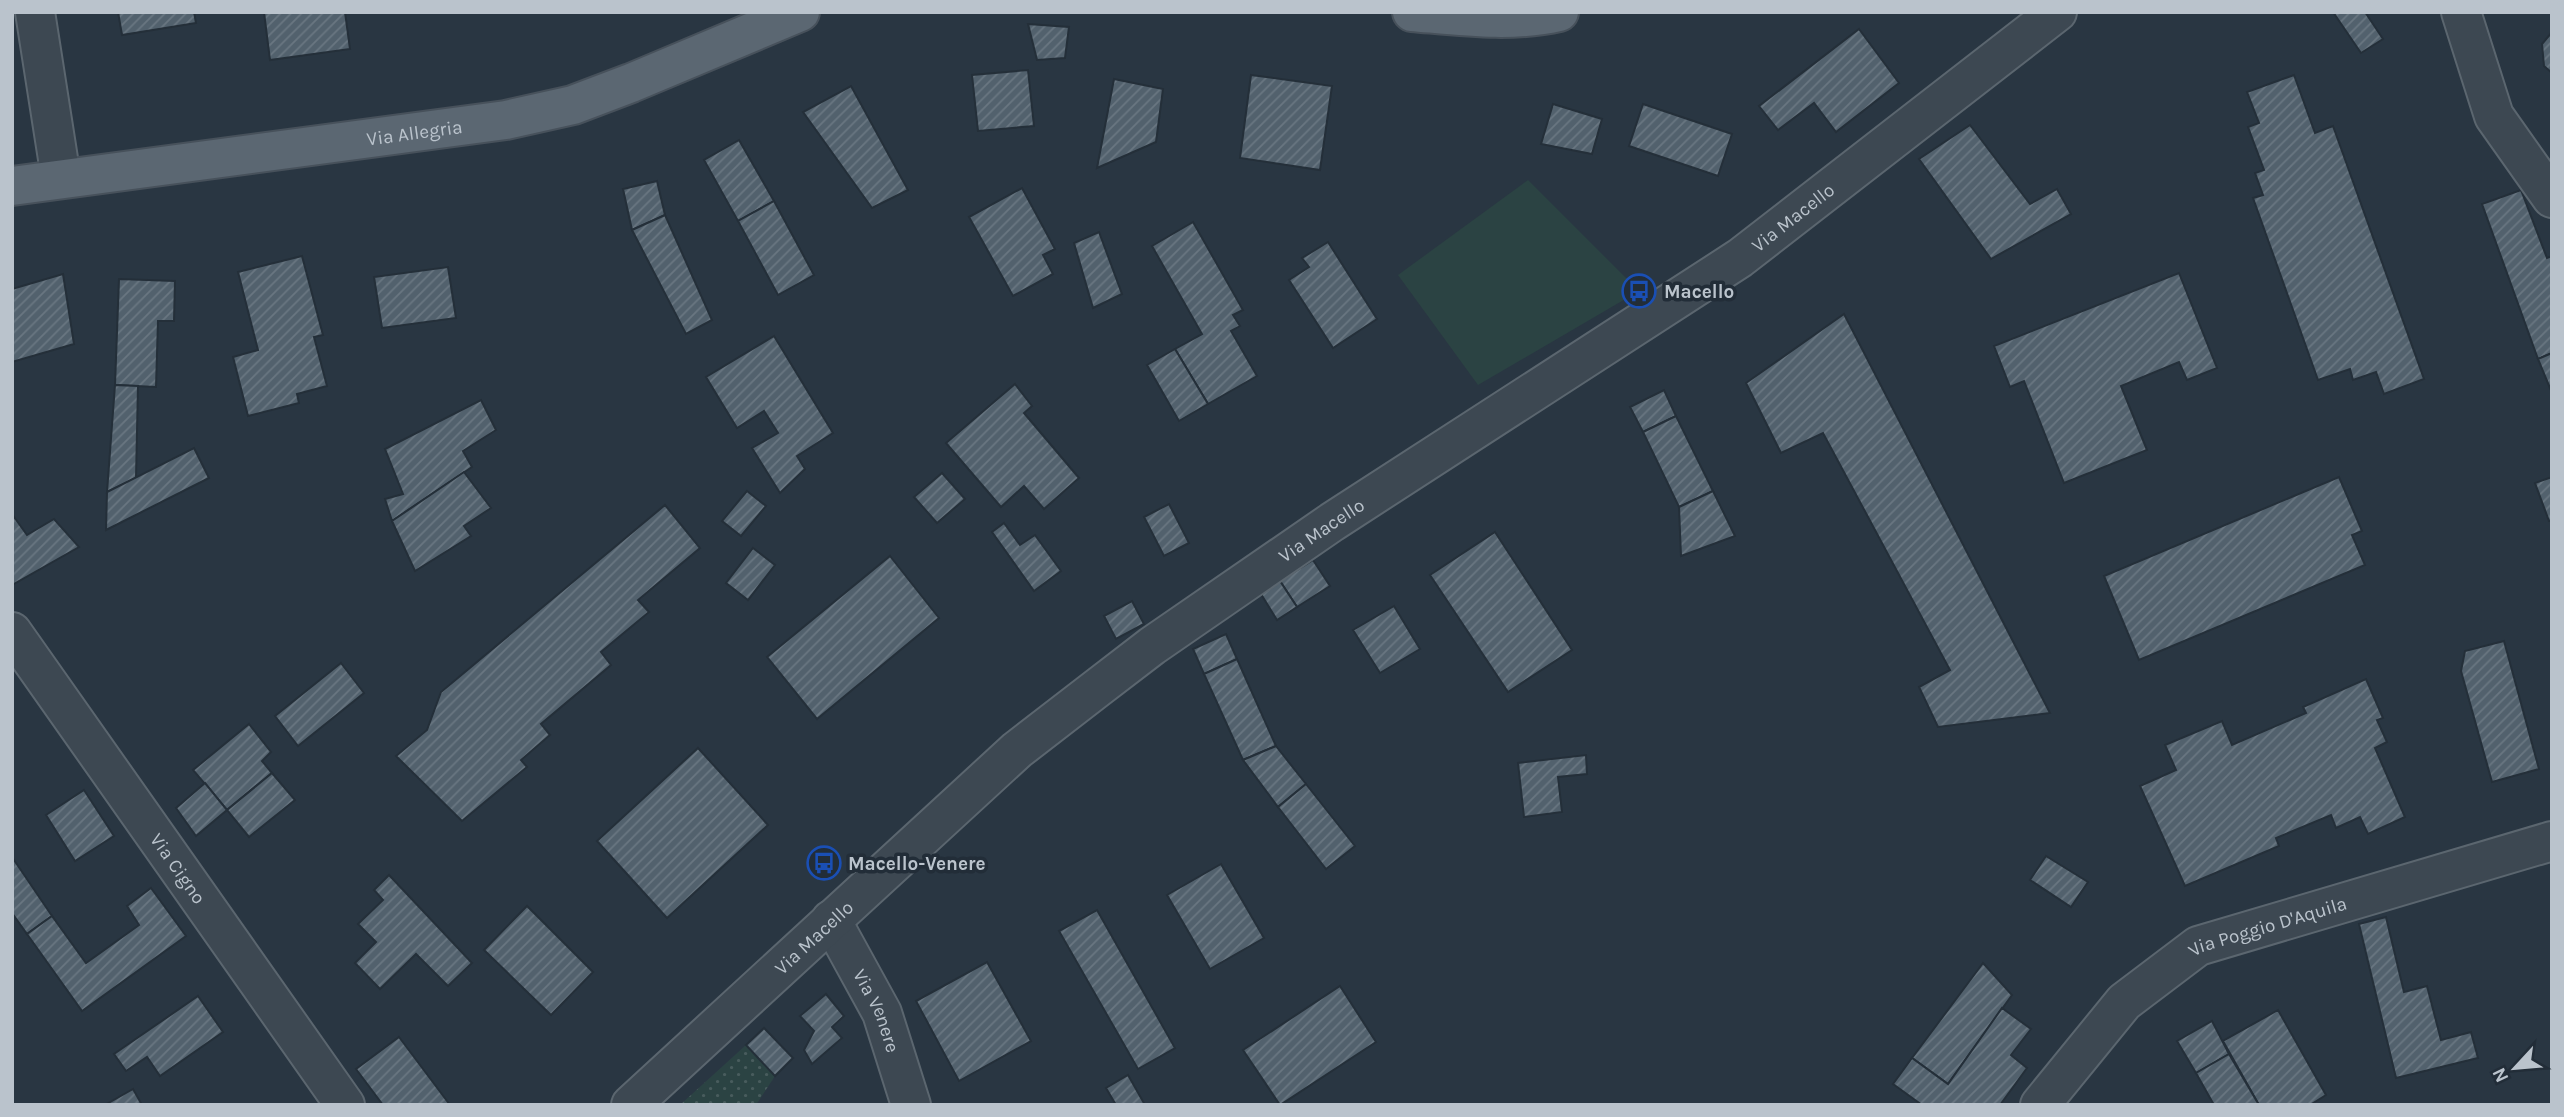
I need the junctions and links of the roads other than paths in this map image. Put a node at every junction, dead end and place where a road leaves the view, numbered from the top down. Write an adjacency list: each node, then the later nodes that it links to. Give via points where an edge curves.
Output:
1 (35, 12): 7 (street)
2 (800, 12): 7 (main road, Via Allegria, via 573,105 506,120)
3 (1412, 12): 6 (main road, via 1486,18)
4 (2057, 12): 12 (street, Via Macello, via 1740,258 1332,522 1152,646 1017,750)
5 (2461, 12): 9 (street, via 2494,116)
6 (1550, 13)
7 (61, 178): 8 (main road, Via Allegria)
8 (12, 186)
9 (2552, 198)
10 (12, 632): 13 (street, Via Cigno)
11 (2552, 841): 16 (street, Via Poggio D'Aquila, via 2198,946 2124,1002)
12 (831, 920): 14 (street, Via Macello); 15 (street, Via Venere, via 882,1013)
13 (345, 1105)
14 (631, 1105)
15 (911, 1105)
16 (2040, 1105)

